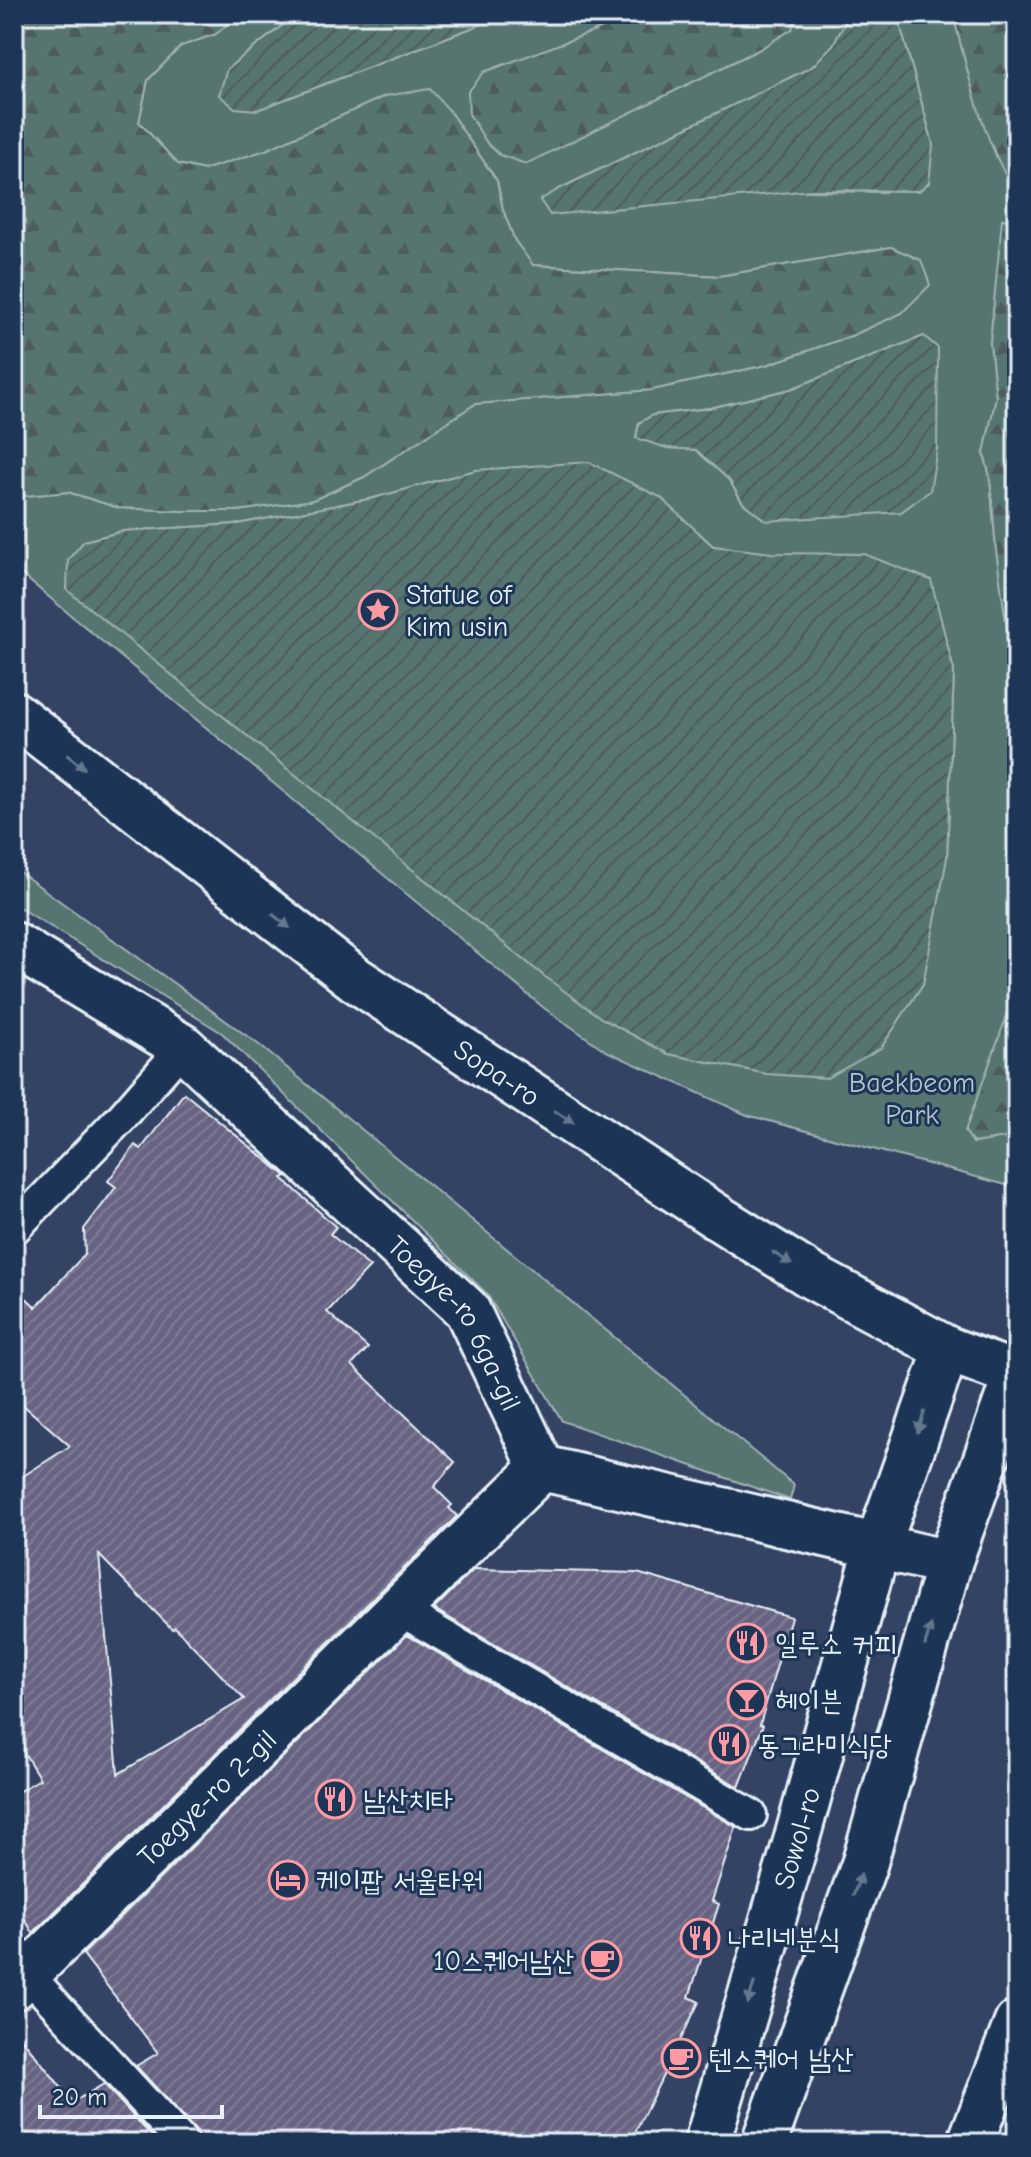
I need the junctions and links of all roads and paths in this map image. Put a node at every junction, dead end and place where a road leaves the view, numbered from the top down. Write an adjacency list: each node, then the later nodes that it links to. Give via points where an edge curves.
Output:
1 (14, 714): 5 (main road, Sopa-ro, one-way to 5, via 355,979 720,1219 813,1277)
2 (14, 945): 3 (main road, Toegye-ro 6ga-gil)
3 (183, 1047): 4 (lane); 7 (main road, Toegye-ro 6ga-gil, via 467,1310)
4 (14, 1229)
5 (947, 1349): 6 (main road, Sopa-ro); 8 (main road, Sowol-ro, one-way to 8)
6 (1017, 1375): 9 (main road)
7 (542, 1468): 8 (main road); 10 (main road, Toegye-ro 2-gil)
8 (878, 1545): 9 (main road); 15 (main road, Sowol-ro, one-way to 15)
9 (949, 1563): 16 (main road, one-way to 9, via 865,1862)
10 (398, 1609): 11 (lane); 12 (main road, Toegye-ro 2-gil)
11 (751, 1815)
12 (21, 1981): 14 (lane)
13 (1017, 2023): 17 (main road)
14 (183, 2143)
15 (707, 2143)
16 (764, 2143)
17 (970, 2143)

